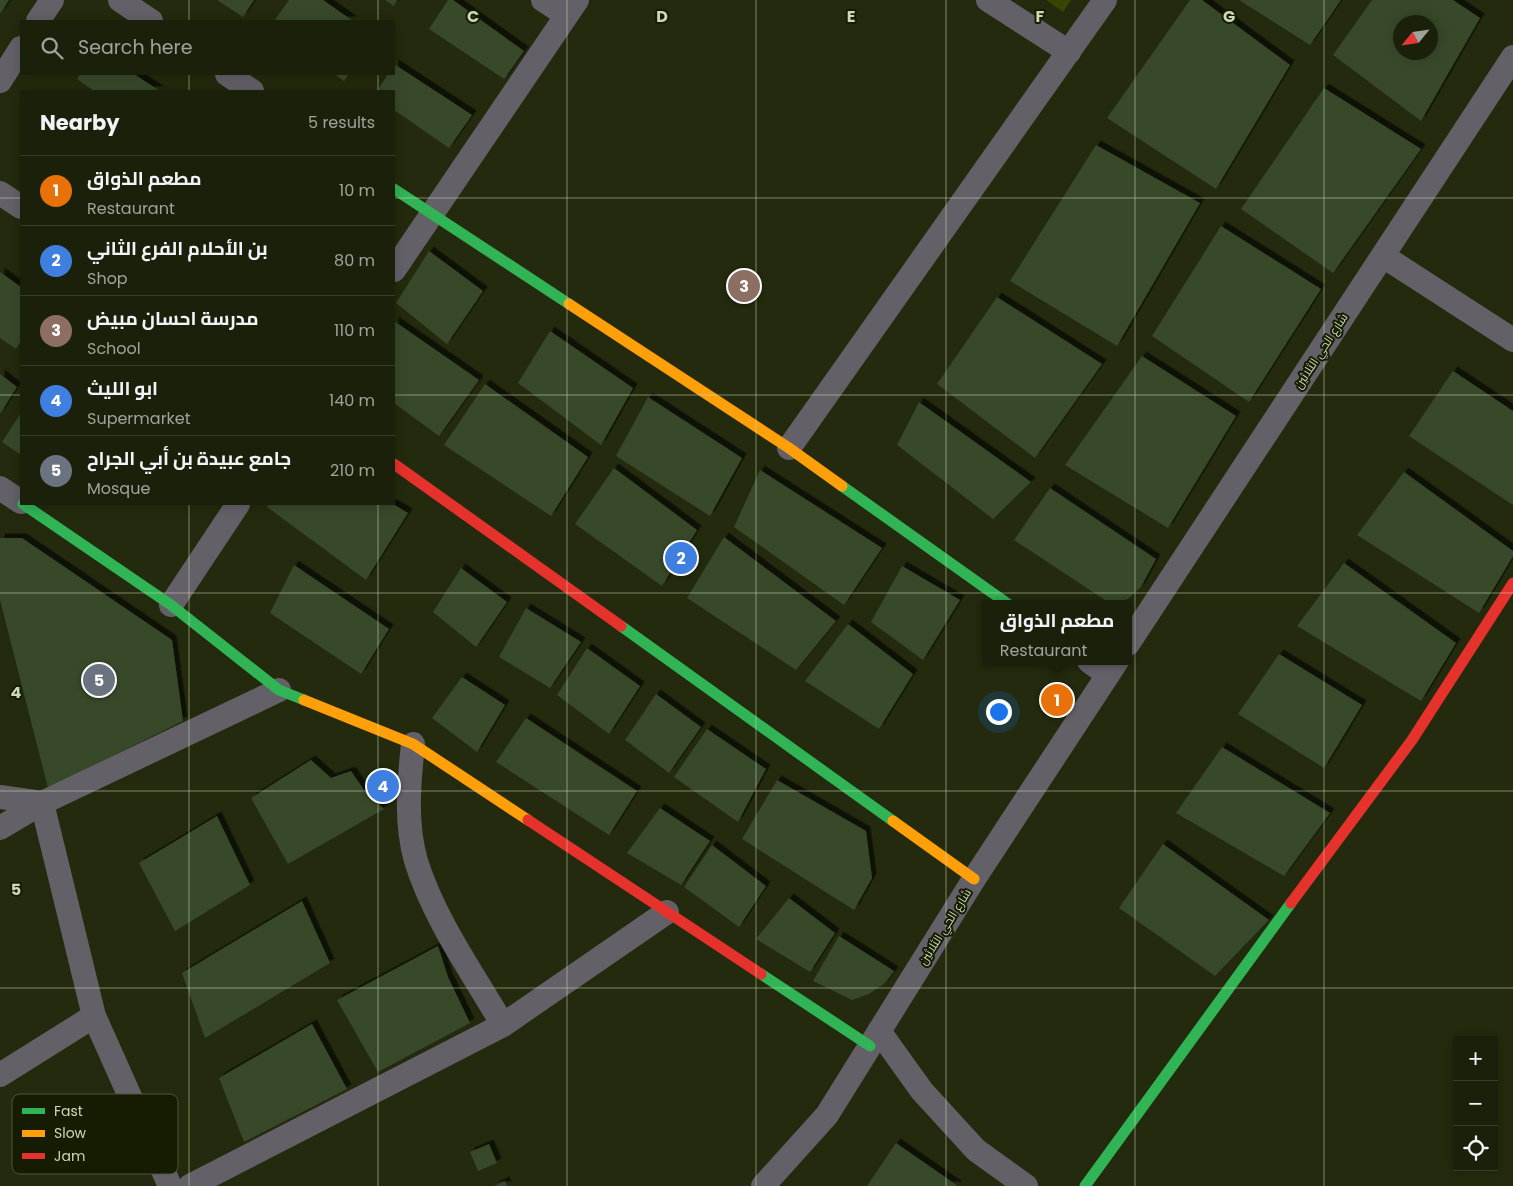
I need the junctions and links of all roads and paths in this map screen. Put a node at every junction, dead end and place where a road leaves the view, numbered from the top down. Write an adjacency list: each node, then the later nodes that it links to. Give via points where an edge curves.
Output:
1 (52, 0): 7 (street)
2 (120, 0): 8 (street)
3 (543, 0): 6 (street)
4 (988, 0): 10 (street)
5 (1105, 0): 10 (street)
6 (571, 8): 18 (street)
7 (39, 20)
8 (150, 20)
9 (20, 50): 13 (street)
10 (1069, 52): 22 (street)
11 (1513, 57): 19 (street, شارع الحي الثلاثين)
12 (228, 75): 14 (street)
13 (0, 81)
14 (251, 90)
15 (395, 190): 18 (street)
16 (0, 193): 17 (street)
17 (20, 206)
18 (431, 215): 20 (street); 22 (street)
19 (1383, 256): 21 (street); 31 (street, شارع الحي الثلاثين)
20 (395, 269)
21 (1513, 340)
22 (789, 448): 29 (street)
23 (395, 465): 38 (street)
24 (0, 488): 25 (street)
25 (20, 502)
26 (25, 505): 30 (street)
27 (237, 505): 30 (street)
28 (1513, 583): 50 (street, via 1412,740)
29 (1002, 600)
30 (170, 605): 33 (street)
31 (1132, 638)
32 (1113, 668): 38 (street, شارع الحي الثلاثين)
33 (279, 690): 34 (street); 36 (street)
34 (413, 744): 39 (street); 41 (street, via 408,799 416,860 438,914)
35 (0, 797): 36 (street)
36 (42, 803): 37 (street); 40 (street)
37 (0, 828)
38 (974, 879): 42 (street, شارع الحي الثلاثين)
39 (667, 912): 41 (street); 42 (street)
40 (94, 1016): 43 (street); 44 (street)
41 (503, 1025): 47 (street)
42 (874, 1039): 48 (street, شارع الحي الثلاثين, via 827,1115); 49 (street, via 976,1150)
43 (0, 1075)
44 (129, 1094)
45 (165, 1174): 46 (street)
46 (170, 1186)
47 (190, 1186)
48 (763, 1186)
49 (1026, 1186)
50 (1085, 1186)

